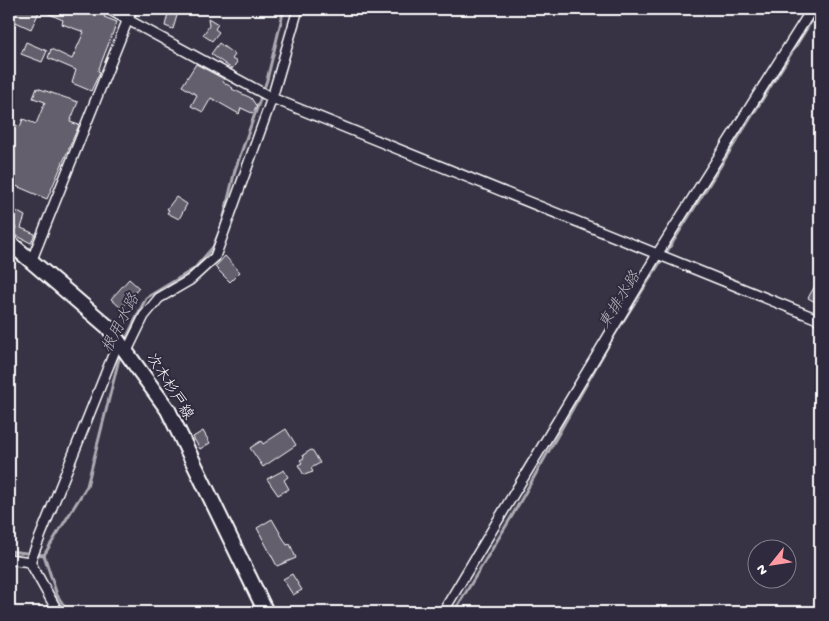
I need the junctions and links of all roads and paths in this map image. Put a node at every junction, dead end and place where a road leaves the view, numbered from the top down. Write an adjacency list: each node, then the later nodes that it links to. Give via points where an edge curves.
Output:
1 (108, 9): 5 (street)
2 (132, 9): 5 (street)
3 (298, 9): 6 (street)
4 (812, 9): 8 (street)
5 (127, 20): 6 (street); 9 (street)
6 (272, 98): 8 (street); 11 (street, via 215,257 190,280 159,298)
7 (9, 242): 9 (main road, 次木杉戸線)
8 (658, 253): 10 (street); 16 (street)
9 (31, 262): 11 (main road, 次木杉戸線, via 108,327)
10 (820, 320)
11 (123, 346): 13 (street); 15 (main road, 次木杉戸線, via 168,410)
12 (9, 559): 13 (street)
13 (30, 562): 14 (street)
14 (58, 612)
15 (266, 612)
16 (442, 612)

